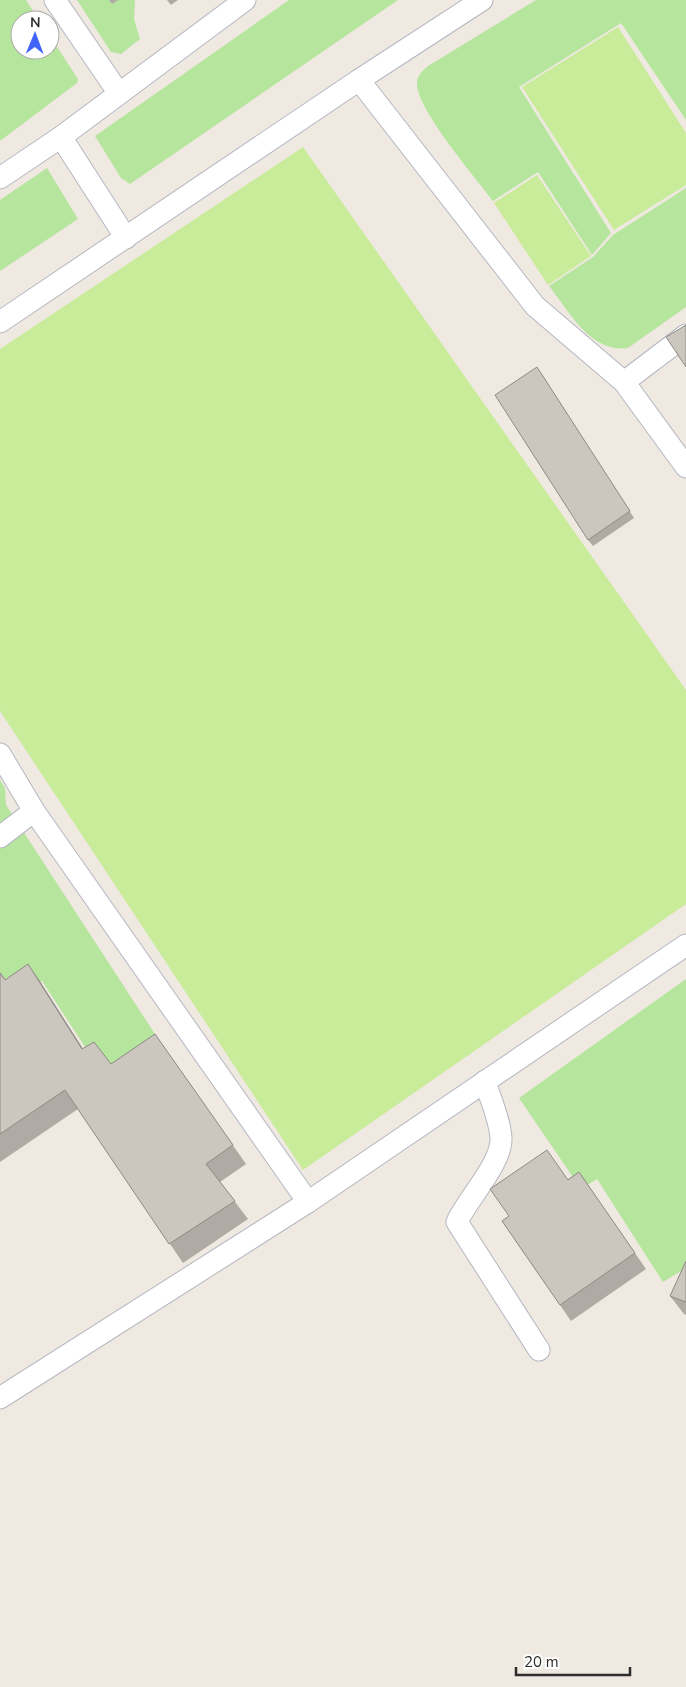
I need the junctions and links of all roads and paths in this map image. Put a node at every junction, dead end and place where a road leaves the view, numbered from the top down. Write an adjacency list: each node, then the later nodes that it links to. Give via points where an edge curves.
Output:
1 (55, 0): 5 (lane)
2 (245, 0): 5 (lane)
3 (482, 0): 4 (lane)
4 (359, 80): 8 (lane); 11 (lane, via 535,306)
5 (118, 92): 6 (lane)
6 (61, 136): 7 (lane); 8 (lane)
7 (0, 178)
8 (126, 238): 9 (lane)
9 (0, 322)
10 (686, 335): 11 (lane)
11 (624, 382): 12 (lane)
12 (686, 468)
13 (0, 754): 14 (lane)
14 (34, 811): 15 (lane); 18 (lane)
15 (0, 837)
16 (686, 945): 17 (lane)
17 (485, 1081): 18 (lane); 19 (lane, via 501,1136 500,1152 457,1222)
18 (308, 1202): 20 (lane)
19 (540, 1350)
20 (0, 1398)

